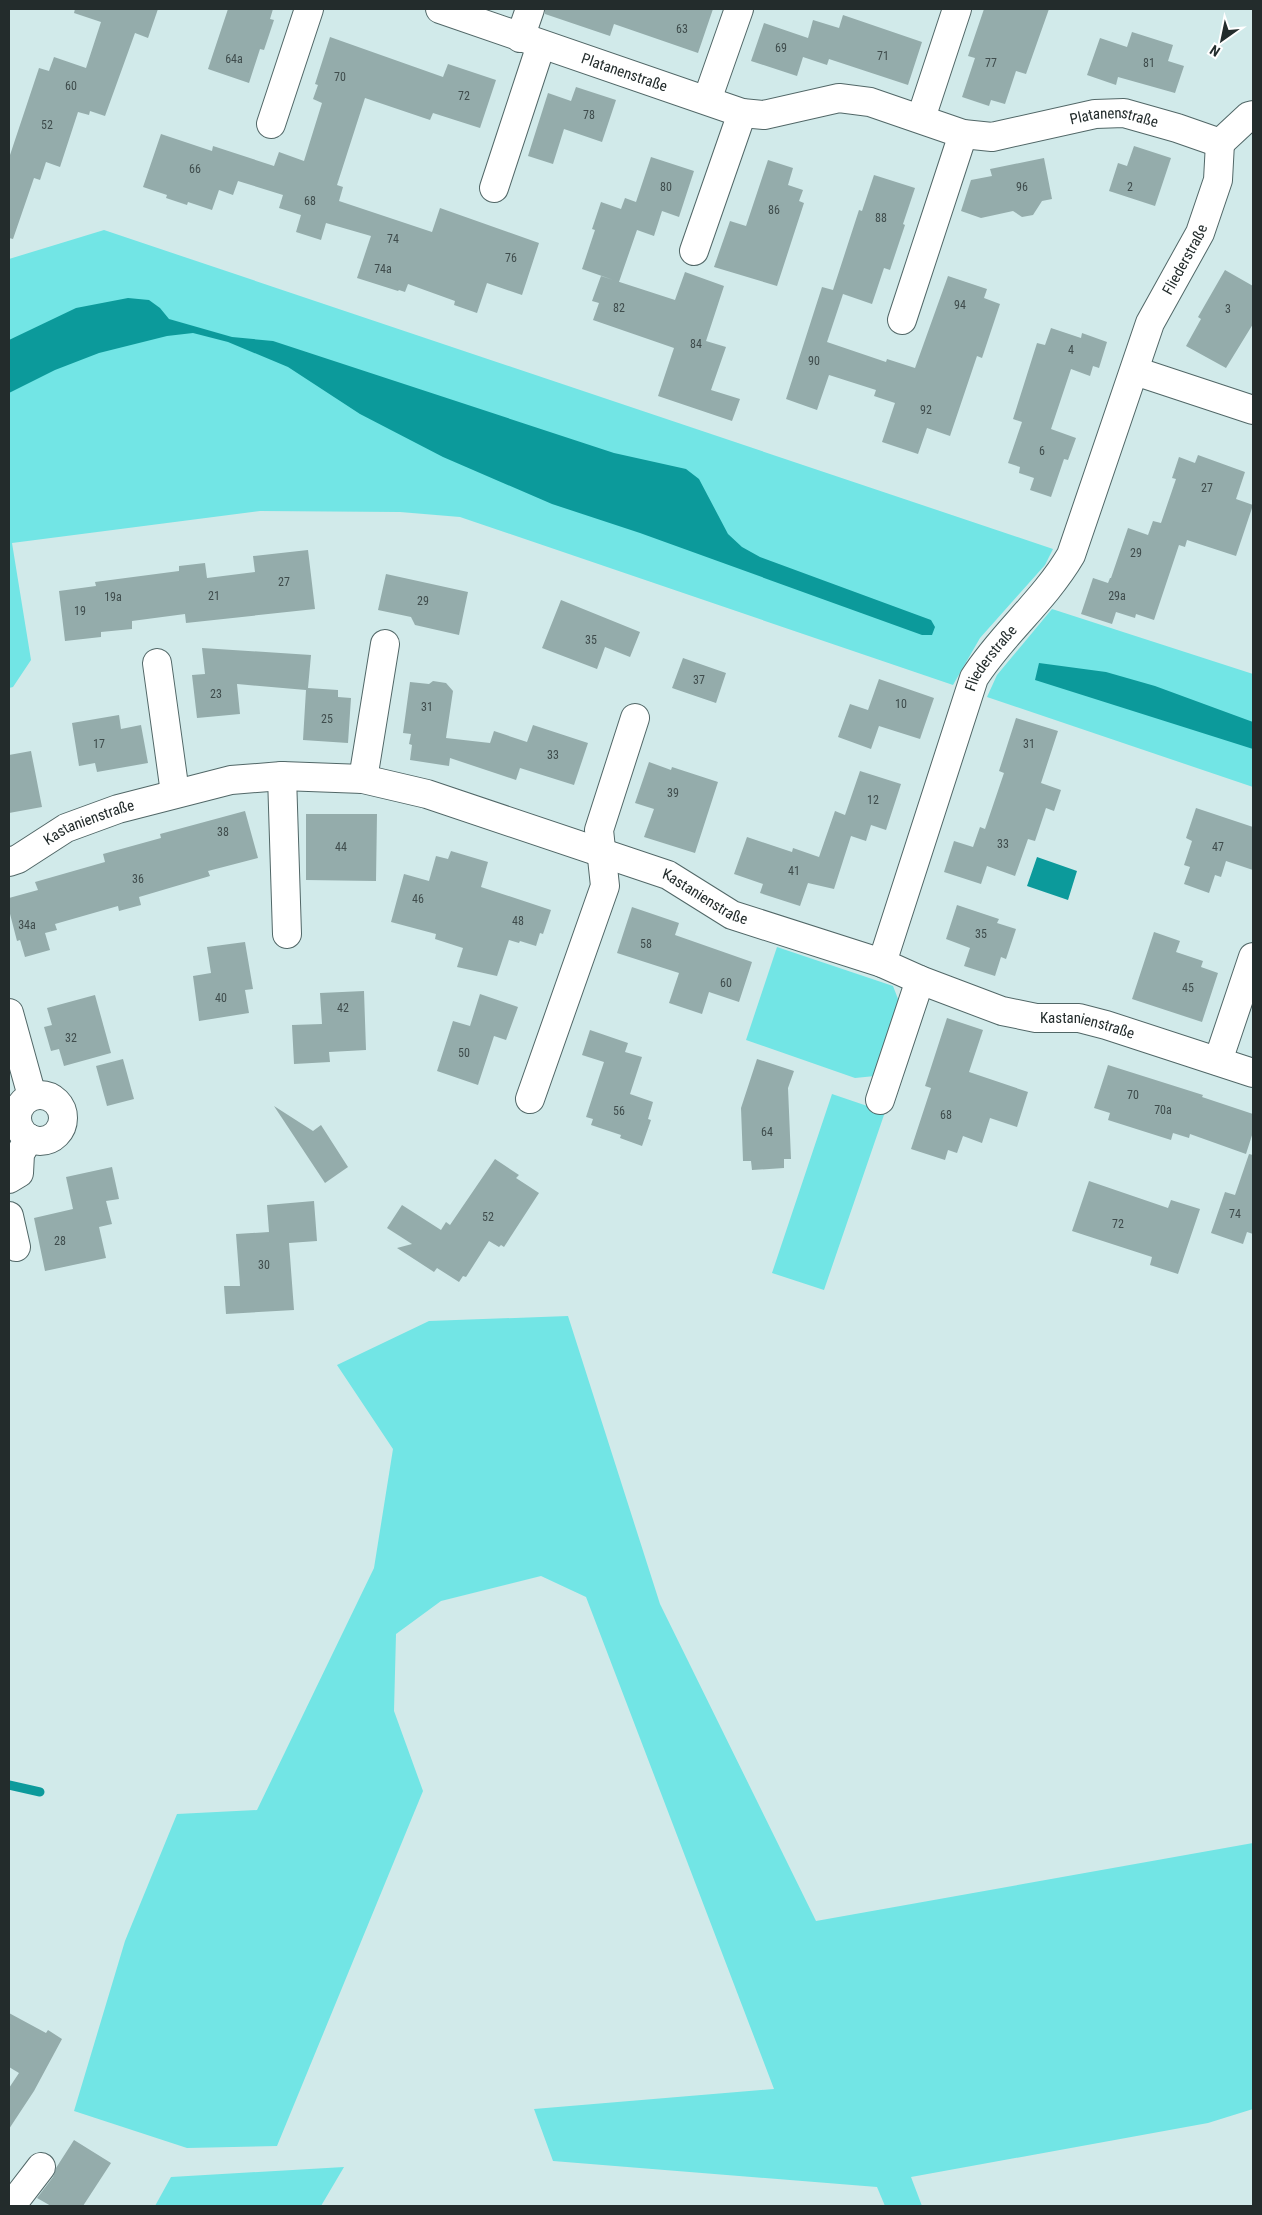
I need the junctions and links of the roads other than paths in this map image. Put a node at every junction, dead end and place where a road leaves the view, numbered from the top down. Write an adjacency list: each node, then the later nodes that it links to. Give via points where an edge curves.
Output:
1 (309, 9): 11 (street)
2 (440, 9): 6 (street, Platanenstraße)
3 (530, 9): 6 (street)
4 (739, 9): 7 (street)
5 (957, 9): 10 (street)
6 (531, 41): 7 (street, Platanenstraße); 14 (street)
7 (707, 100): 8 (street, Platanenstraße)
8 (742, 113): 10 (street, Platanenstraße, via 764,114 839,98 870,102); 15 (street)
9 (1253, 115): 13 (street)
10 (921, 118): 12 (street, Platanenstraße)
11 (271, 124)
12 (963, 134): 13 (street, Platanenstraße, via 992,137 1096,114 1124,113); 16 (street)
13 (1220, 143): 17 (street, Fliederstraße, via 1218,180 1200,233 1150,323)
14 (494, 188)
15 (694, 251)
16 (902, 320)
17 (1135, 371): 18 (street); 29 (street, Fliederstraße, via 1071,555 1060,574 986,658 974,678)
18 (1253, 410)
19 (385, 644): 23 (street)
20 (157, 662): 24 (street)
21 (635, 718): 25 (street, via 599,830)
22 (282, 776): 23 (street, Kastanienstraße); 24 (street, Kastanienstraße, via 231,780); 27 (street)
23 (363, 779): 25 (street, Kastanienstraße, via 427,794)
24 (175, 793): 26 (street, Kastanienstraße, via 66,828)
25 (603, 854): 29 (street, Kastanienstraße, via 668,875 732,915); 35 (street, via 605,886)
26 (9, 862)
27 (287, 934)
28 (1253, 957): 32 (street)
29 (882, 963): 30 (street, Kastanienstraße)
30 (920, 980): 32 (street, Kastanienstraße, via 1002,1011 1036,1018 1079,1018); 36 (street)
31 (9, 1013): 34 (street)
32 (1218, 1061): 33 (street, Kastanienstraße)
33 (1253, 1073)
34 (32, 1096): 37 (street, via 23,1102 17,1121); 37 (street, via 42,1094 52,1098 64,1114 58,1133 39,1141)
35 (530, 1099)
36 (880, 1100)
37 (29, 1138): 38 (street, via 20,1154 19,1173)
38 (9, 1178)
39 (9, 1216): 40 (street)
40 (16, 1247)
41 (41, 2167): 42 (street)
42 (11, 2206)

